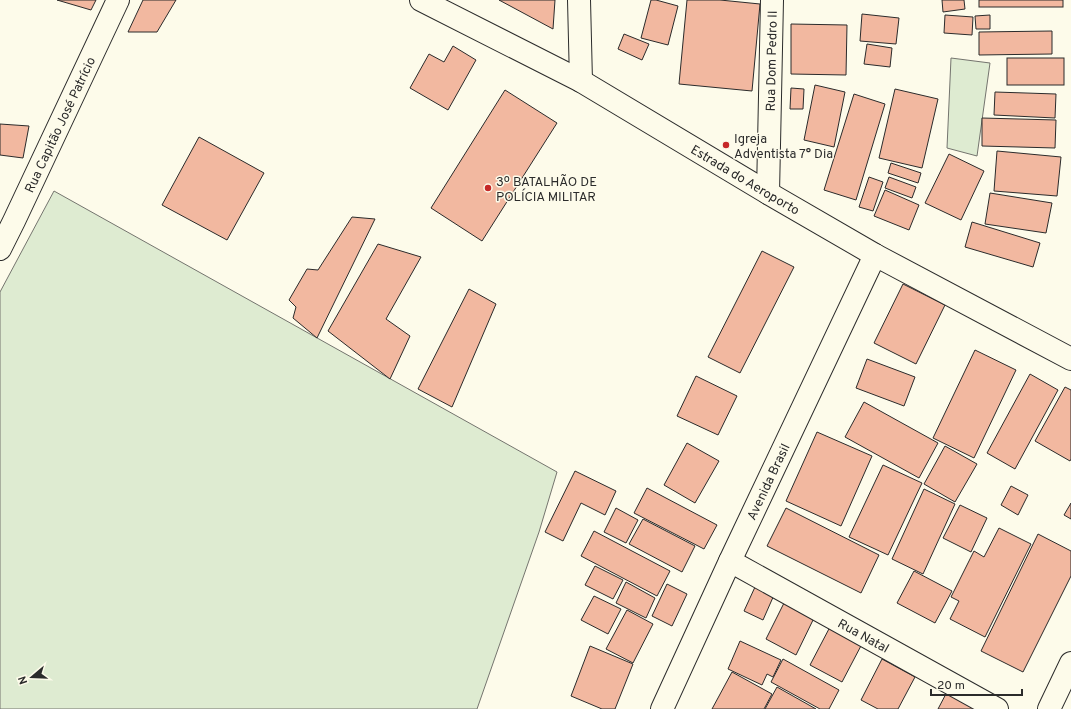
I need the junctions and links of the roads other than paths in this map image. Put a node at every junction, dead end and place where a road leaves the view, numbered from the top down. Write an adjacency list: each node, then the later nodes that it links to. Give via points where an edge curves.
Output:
1 (118, 0): 7 (street, Rua Capitão José Patrício)
2 (421, 0): 5 (street, Estrada do Aeroporto)
3 (579, 0): 5 (street)
4 (772, 0): 6 (street, Rua Dom Pedro II)
5 (581, 81): 6 (street, Estrada do Aeroporto)
6 (768, 193): 8 (street, Estrada do Aeroporto)
7 (0, 249)
8 (875, 255): 10 (street, Estrada do Aeroporto); 11 (street, Avenida Brasil)
9 (1071, 353): 10 (street)
10 (1071, 359)
11 (730, 561): 13 (street, Avenida Brasil); 14 (street, Rua Natal)
12 (1071, 663): 15 (street)
13 (662, 709)
14 (997, 709)
15 (1049, 709)

